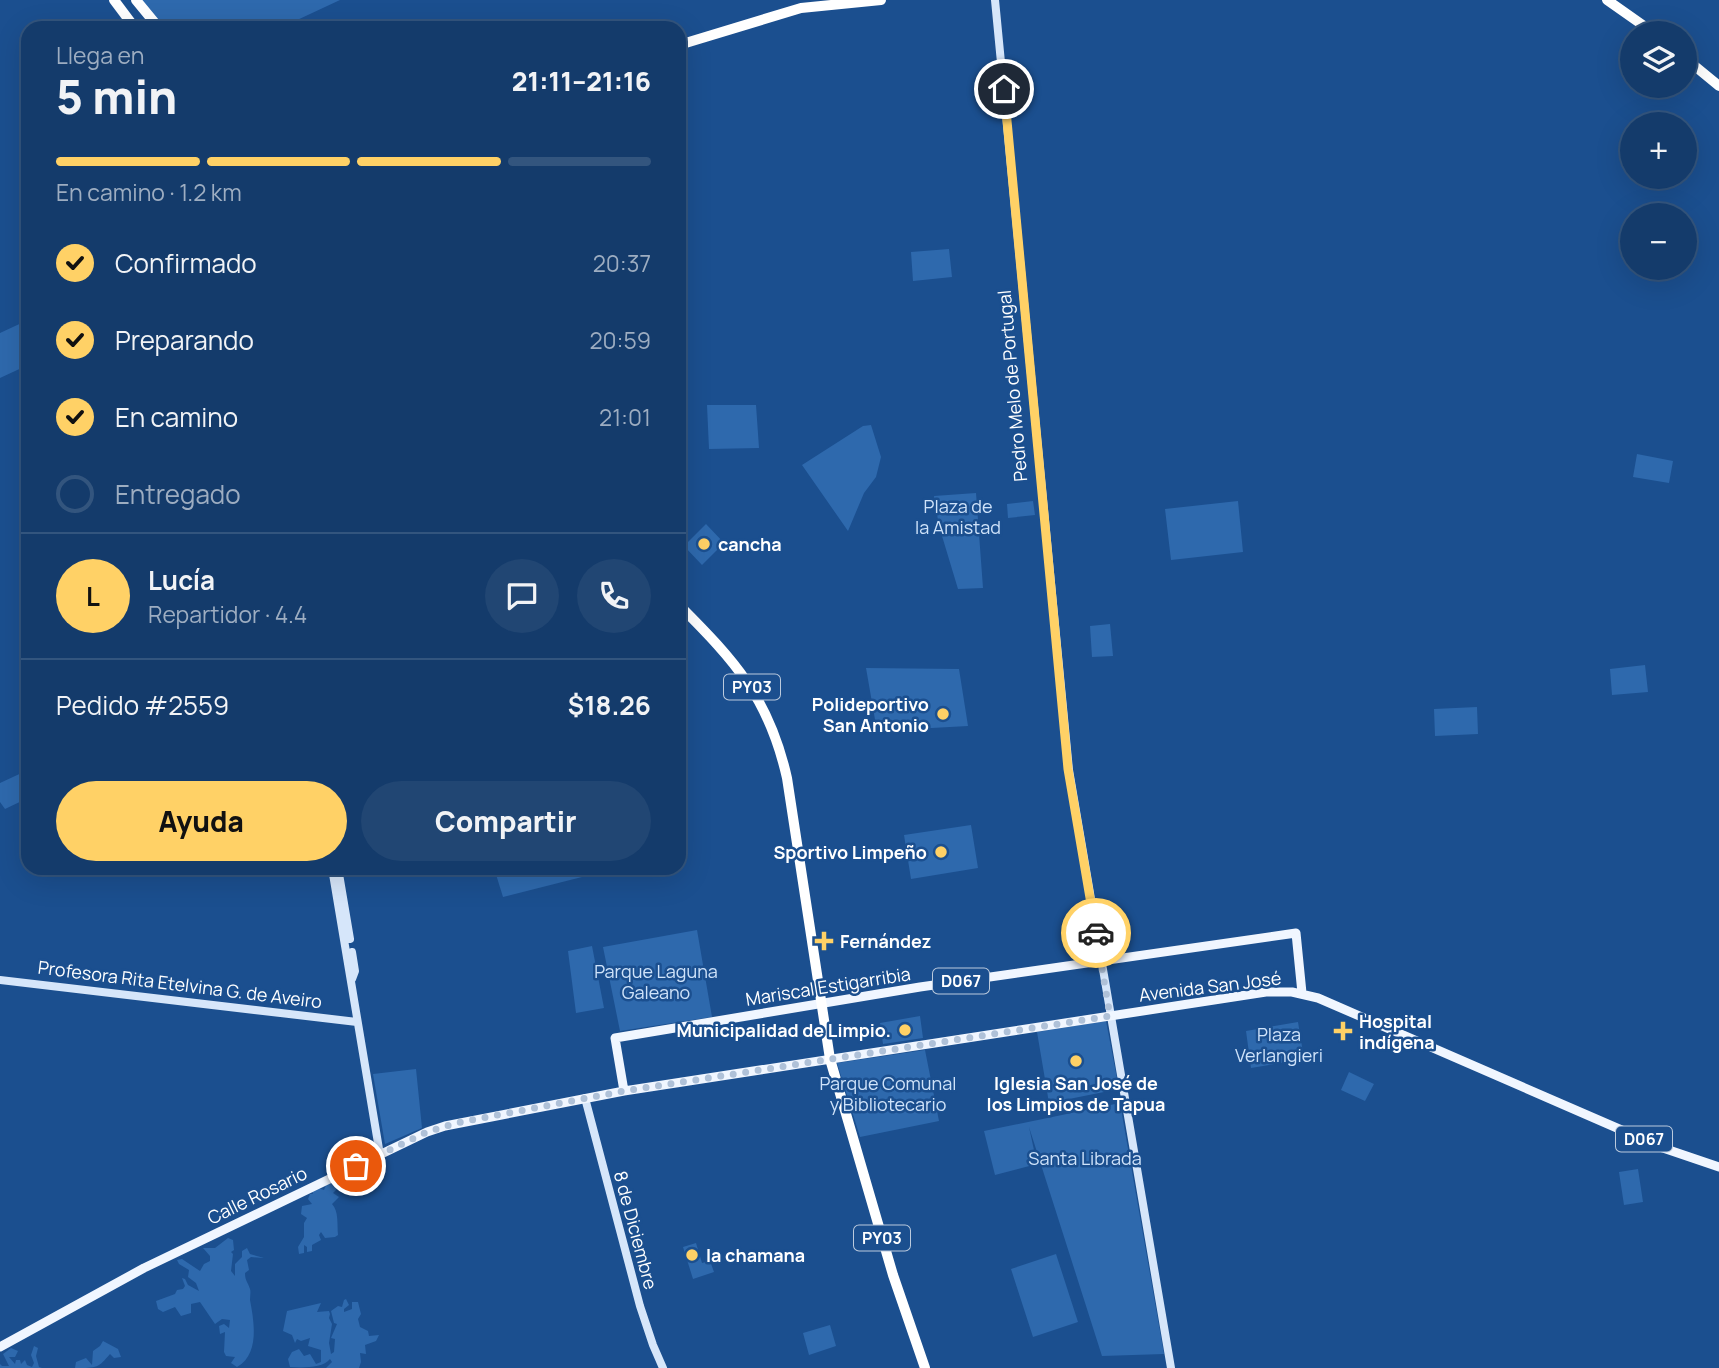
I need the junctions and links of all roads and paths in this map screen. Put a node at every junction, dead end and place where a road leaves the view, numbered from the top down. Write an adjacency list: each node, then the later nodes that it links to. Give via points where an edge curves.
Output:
1 (114, 0): 8 (highway)
2 (128, 0): 9 (highway)
3 (136, 0): 10 (highway)
4 (881, 0): 7 (highway)
5 (993, 0): 18 (street, Pedro Melo de Portugal, via 1058,698)
6 (1607, 0): 11 (highway)
7 (825, 3): 12 (highway)
8 (130, 21)
9 (144, 21)
10 (153, 21)
11 (1637, 21)
12 (686, 43)
13 (1697, 68): 14 (highway)
14 (1719, 86)
15 (686, 611): 22 (highway, PY03, via 735,663 758,696 773,730 787,778)
16 (333, 875): 19 (street)
17 (339, 875): 19 (street, via 355,971)
18 (1101, 960): 21 (main road, Mariscal Estigarribia / D067, via 1296,933); 22 (main road, Mariscal Estigarribia / D067); 23 (street, Pedro Melo de Portugal)
19 (352, 979): 24 (street)
20 (0, 980): 24 (street, Profesora Rita Etelvina G. de Aveiro)
21 (1302, 993): 23 (main road, Avenida San José / D067, via 1266,992); 29 (main road, D067, via 1663,1148)
22 (821, 1004): 25 (highway, PY03); 26 (main road, Mariscal Estigarribia / D067, via 615,1038)
23 (1110, 1016): 25 (main road, Avenida San José / D067); 33 (street, Pedro Melo de Portugal)
24 (357, 1022): 28 (street)
25 (830, 1059): 26 (main road, Avenida San José / D067); 32 (highway, PY03)
26 (624, 1091): 27 (main road, Calle Rosario / D067)
27 (585, 1098): 28 (main road, Calle Rosario / D067, via 444,1126); 31 (street, 8 de Diciembre, via 640,1306)
28 (380, 1155): 30 (main road, Calle Rosario / D067, via 156,1262)
29 (1719, 1167)
30 (0, 1347)
31 (663, 1368)
32 (925, 1368)
33 (1171, 1368)

